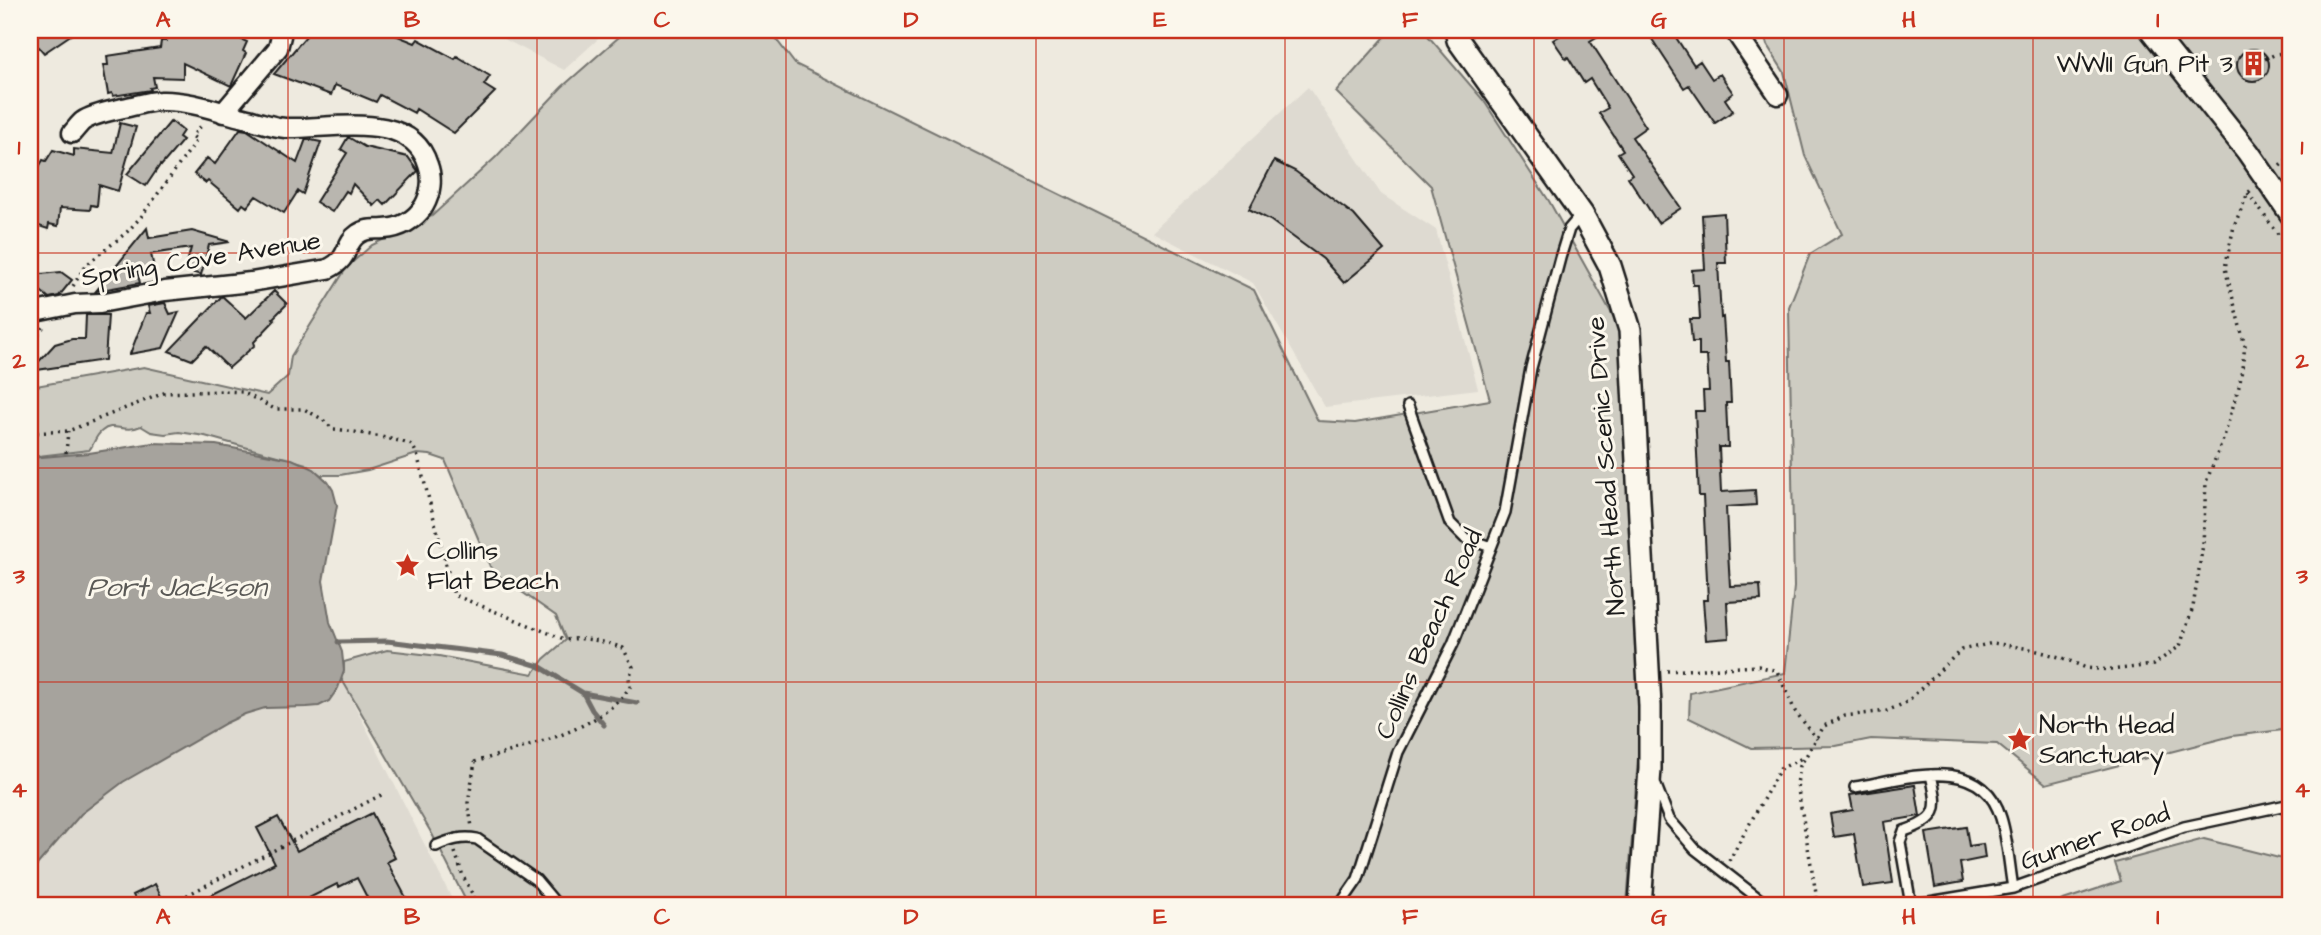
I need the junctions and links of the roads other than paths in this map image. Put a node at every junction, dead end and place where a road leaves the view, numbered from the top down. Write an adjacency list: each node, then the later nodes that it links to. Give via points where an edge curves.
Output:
1 (278, 30): 6 (street, via 278,48)
2 (1734, 30): 5 (street)
3 (2151, 30): 9 (street)
4 (1452, 33): 8 (street, North Head Scenic Drive)
5 (1778, 95)
6 (223, 113): 7 (street, Spring Cove Avenue, via 159,101 83,121); 10 (street, Spring Cove Avenue, via 284,128 337,124 394,131 411,139 425,154 431,173 424,205 412,219 395,227 357,234 346,256 328,269)
7 (72, 133)
8 (1582, 214): 12 (lane, Collins Beach Road, via 1569,229 1560,258 1531,368 1505,512); 13 (street, North Head Scenic Drive, via 1609,265 1630,330)
9 (2291, 214)
10 (30, 313)
11 (1408, 406): 12 (lane, via 1450,523 1465,538)
12 (1491, 547): 20 (lane, Collins Beach Road, via 1452,644 1398,752 1358,879)
13 (1650, 769): 21 (street, North Head Scenic Drive); 22 (lane, via 1669,819 1695,849)
14 (1931, 775): 15 (lane); 18 (lane, via 1969,779 1994,803 2001,818); 23 (lane, via 1937,804 1933,816 1904,831 1900,842)
15 (1855, 787)
16 (2291, 804): 18 (lane, Gunner Road, via 2184,827)
17 (436, 846): 19 (lane, via 450,840 477,839 536,880)
18 (2013, 888): 23 (lane, Gunner Road)
19 (557, 905)
20 (1340, 905)
21 (1640, 905)
22 (1767, 905)
23 (1911, 905)

